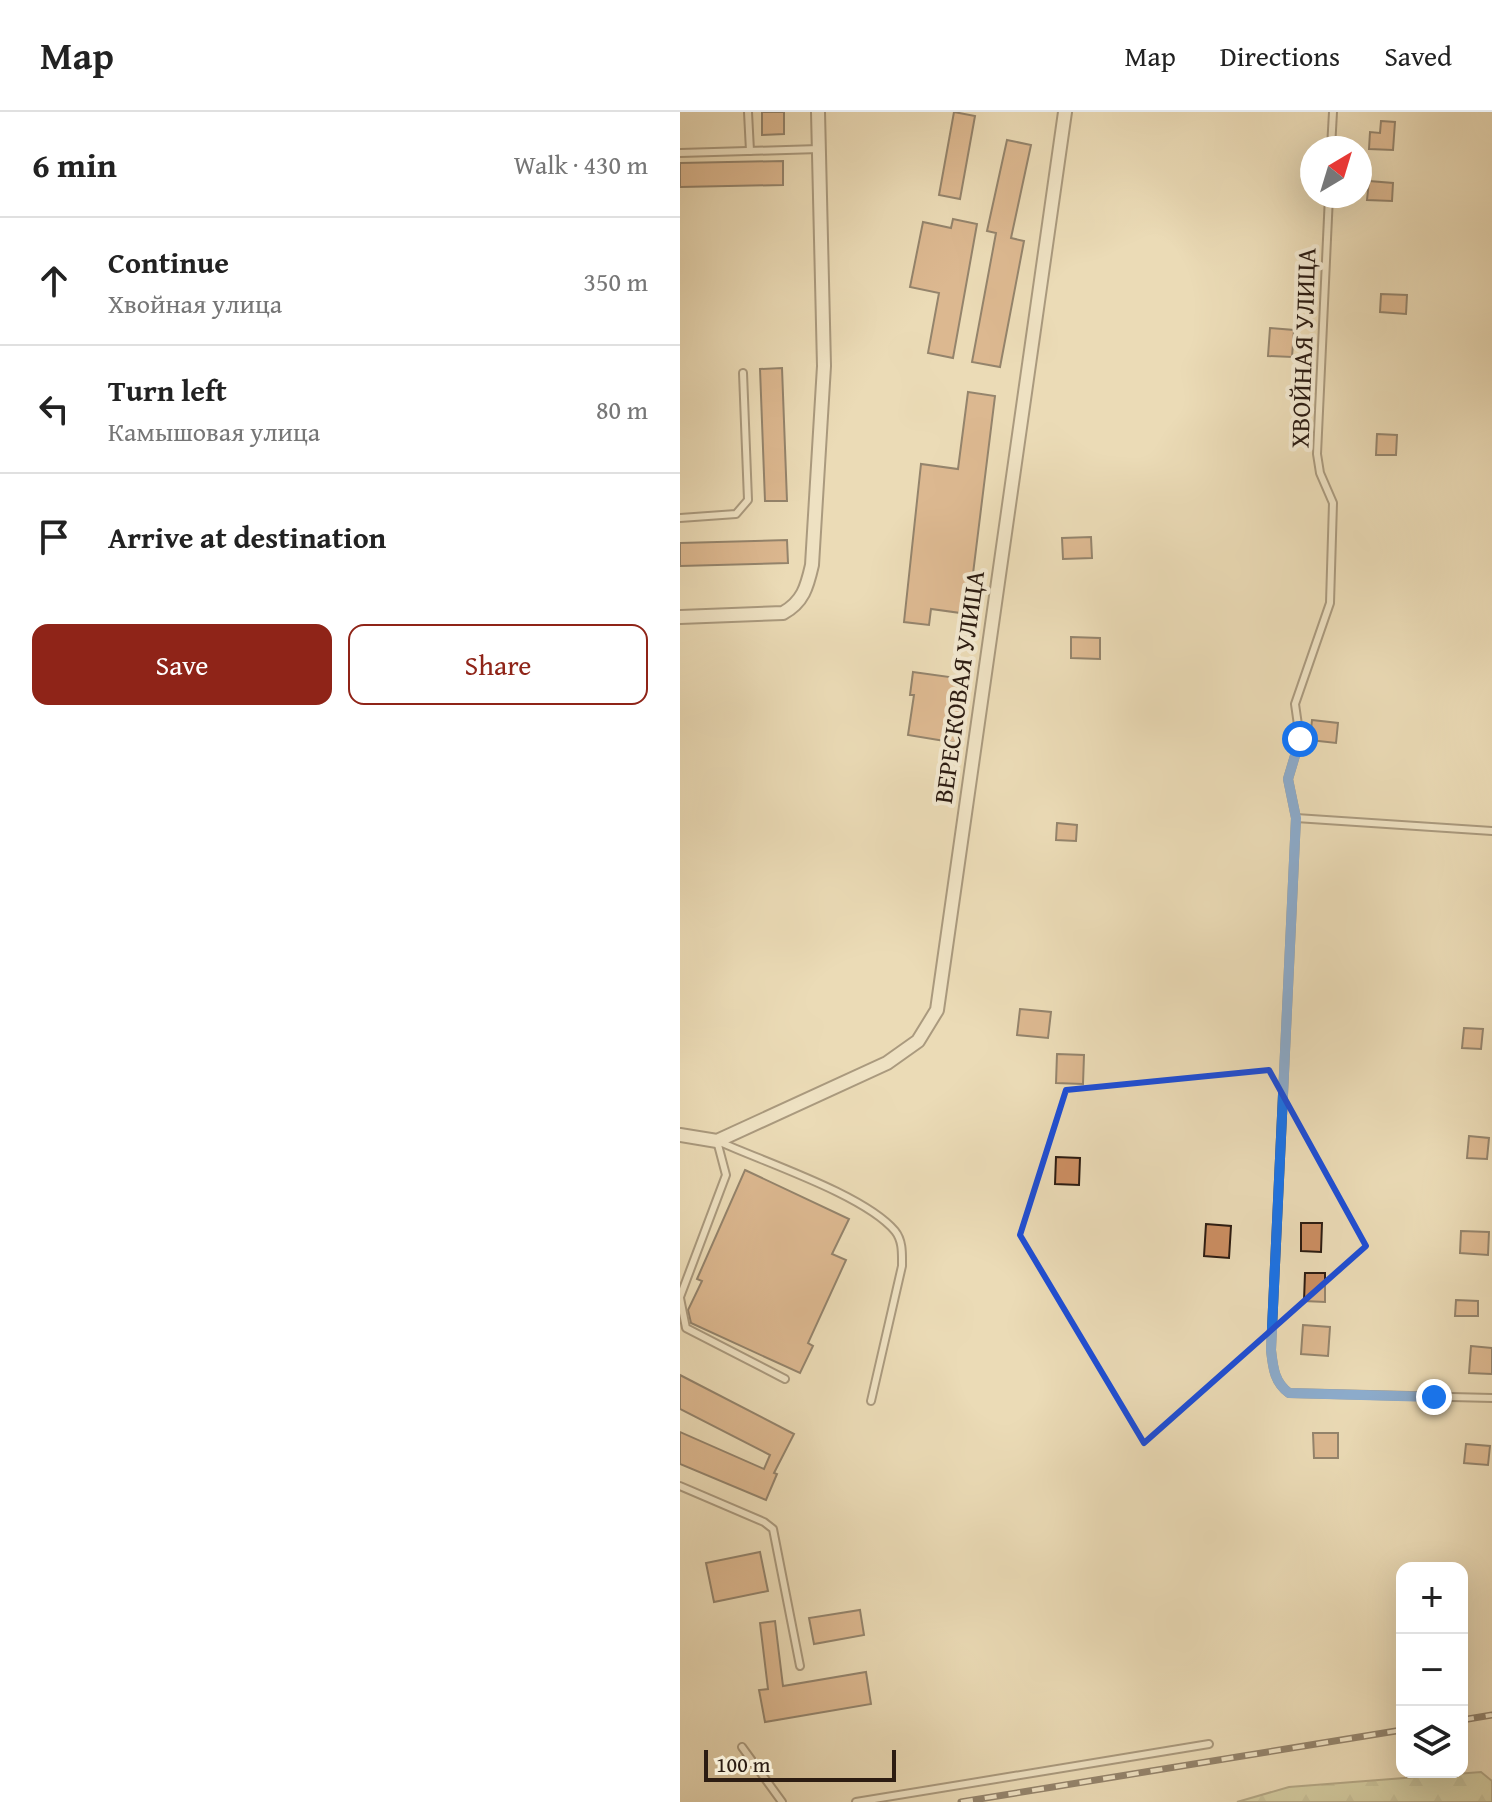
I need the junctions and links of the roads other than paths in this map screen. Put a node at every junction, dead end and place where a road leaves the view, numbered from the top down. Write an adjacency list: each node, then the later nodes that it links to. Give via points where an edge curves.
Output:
1 (748, 112): 7 (lane)
2 (818, 112): 6 (street)
3 (1065, 112): 16 (street, ВЕРЕСКОВАЯ УЛИЦА, via 937,1010 918,1041 887,1063)
4 (1333, 112): 5 (lane)
5 (1332, 136)
6 (819, 149): 7 (lane); 12 (street, via 824,366 812,565 806,588 797,606 783,613)
7 (750, 151): 8 (lane)
8 (680, 153)
9 (1328, 208): 13 (lane, ХВОЙНАЯ УЛИЦА, via 1317,454 1333,503 1330,603 1295,704 1300,739 1288,779)
10 (743, 373): 11 (lane, via 748,500 736,514)
11 (680, 518)
12 (680, 617)
13 (1296, 818): 14 (lane); 19 (lane, ХВОЙНАЯ УЛИЦА, via 1271,1350 1277,1380 1289,1393)
14 (1492, 831)
15 (680, 1135): 16 (street)
16 (717, 1141): 17 (lane, via 726,1175); 20 (lane, via 849,1200 897,1233 902,1266)
17 (680, 1297): 18 (lane, via 686,1328)
18 (785, 1379)
19 (1492, 1398)
20 (871, 1401)
21 (680, 1486): 22 (lane, via 773,1529)
22 (800, 1666)
23 (1209, 1744): 26 (lane)
24 (742, 1747): 25 (lane)
25 (782, 1802)
26 (856, 1802)

